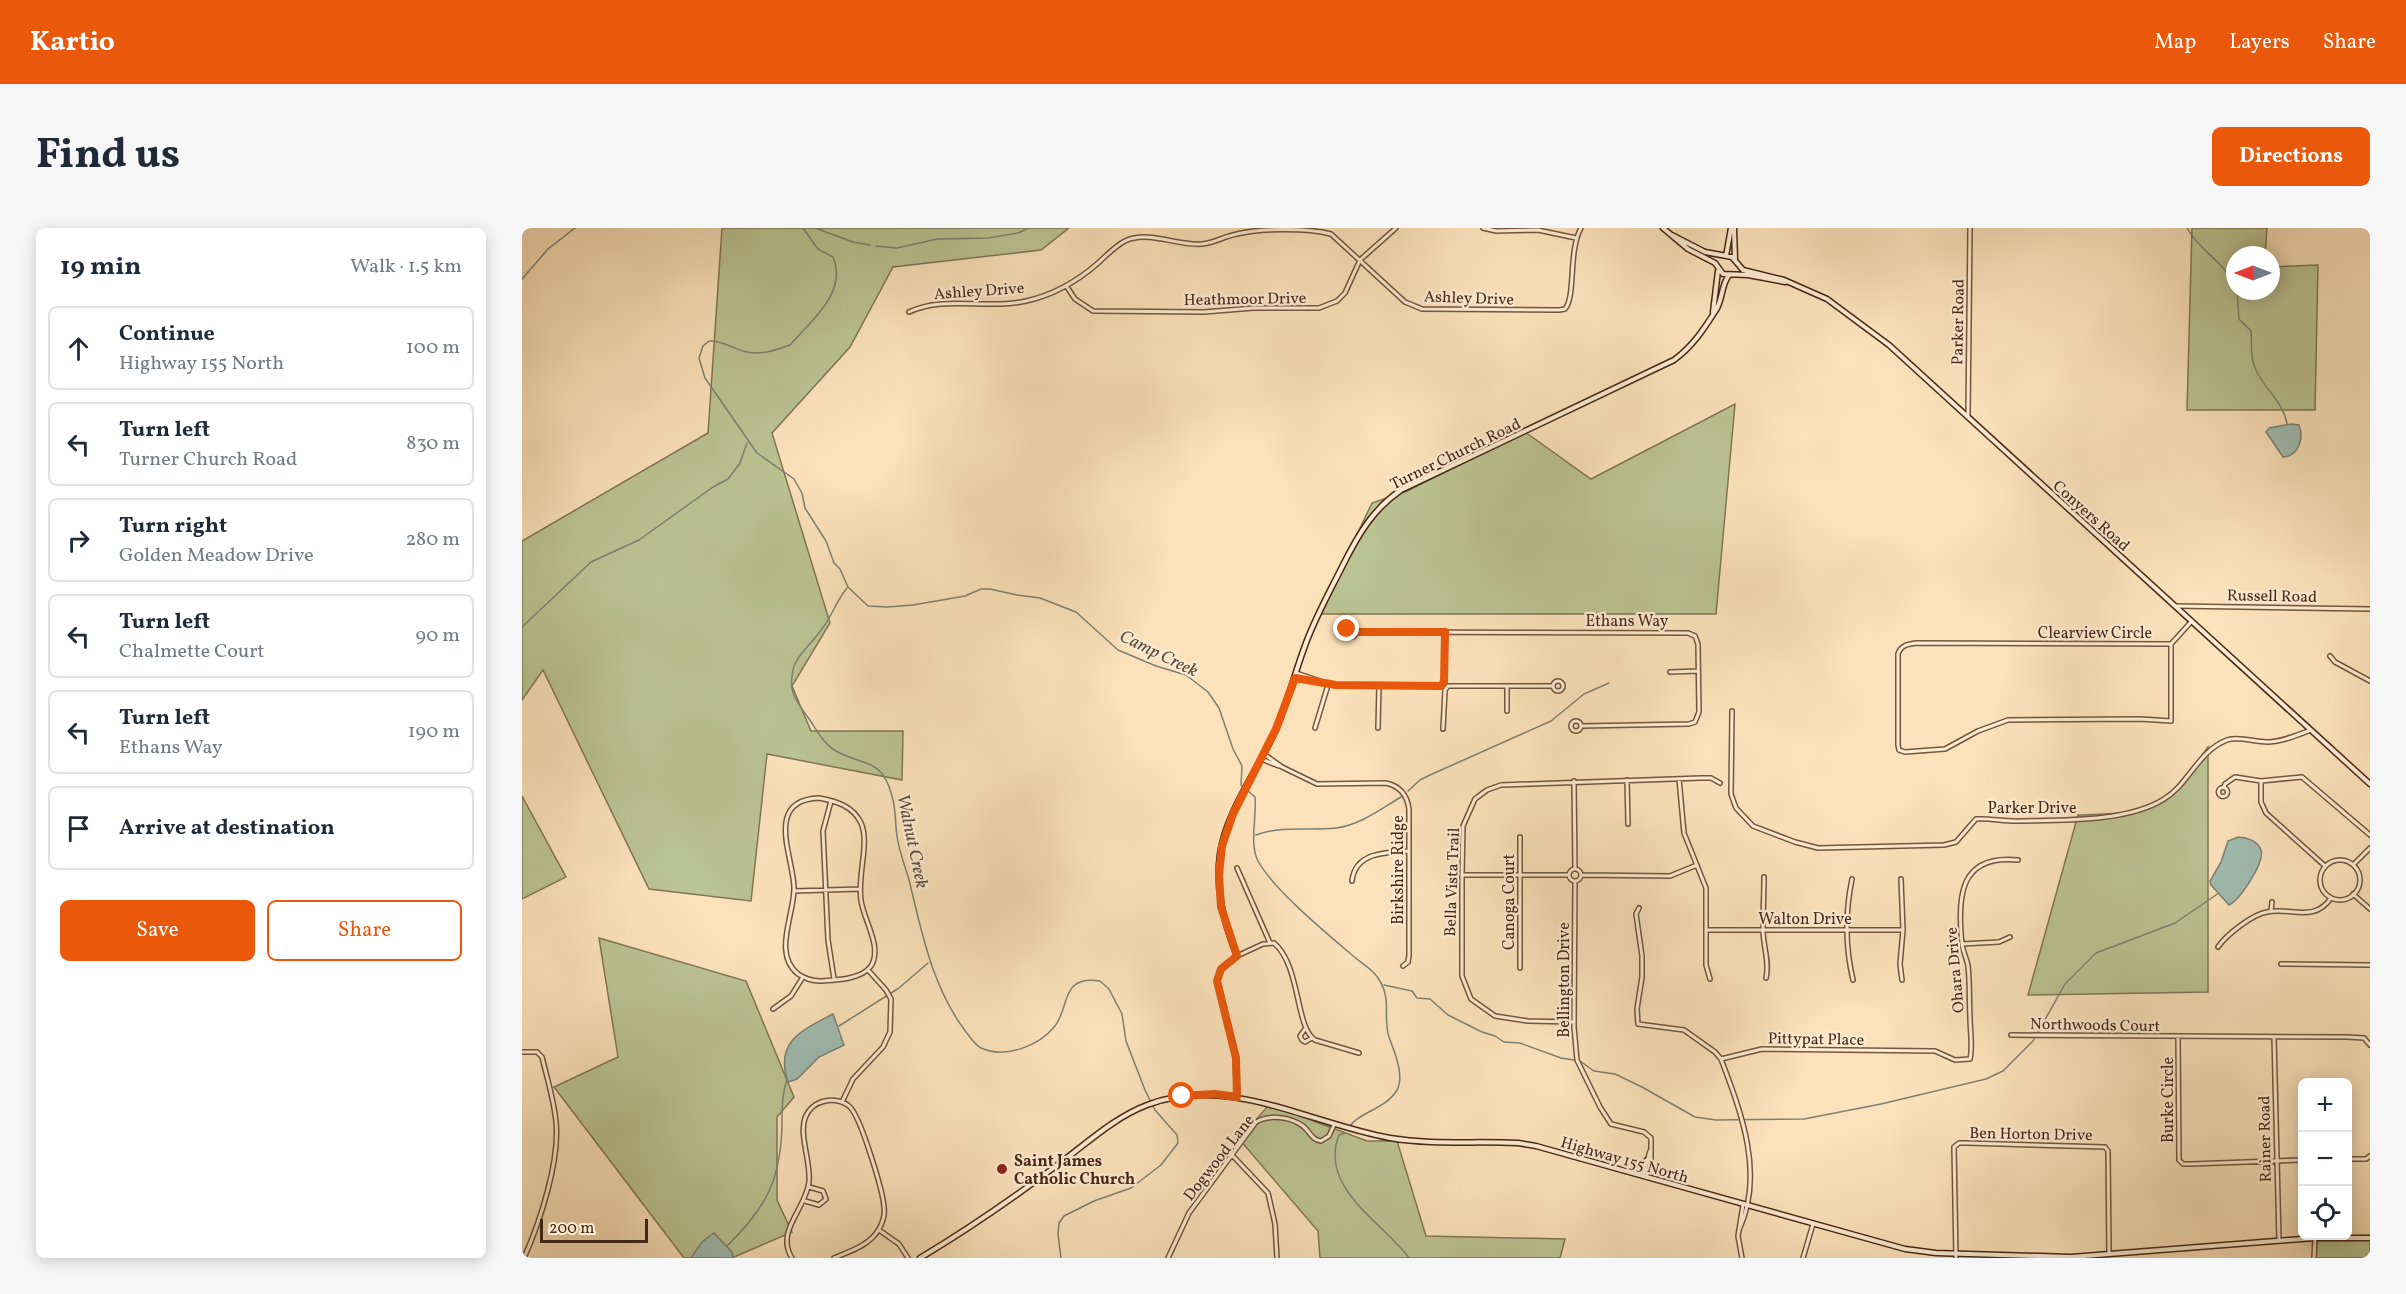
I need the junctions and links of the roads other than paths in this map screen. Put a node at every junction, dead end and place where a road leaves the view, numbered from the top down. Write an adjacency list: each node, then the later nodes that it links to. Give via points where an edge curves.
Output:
1 (1396, 228): 10 (street, Heathmoor Drive)
2 (1483, 228): 8 (street, via 1538,230)
3 (1581, 228): 8 (street, Ashley Drive)
4 (1663, 228): 7 (main road)
5 (1732, 228): 9 (main road); 11 (main road)
6 (1970, 228): 18 (street, Parker Road)
7 (1670, 234): 9 (main road, via 1699,250); 12 (main road)
8 (1576, 238): 10 (street, Ashley Drive, via 1570,301 1565,309 1559,310 1422,309 1405,302)
9 (1724, 256): 11 (main road, Conyers Road); 12 (main road)
10 (1359, 260): 15 (street, Ashley Drive, via 1331,234 1322,231 1251,231 1202,244 1139,238 1126,240); 15 (street, Heathmoor Drive, via 1345,293 1329,306 1319,308 1093,311 1075,299)
11 (1736, 263): 13 (main road, Turner Church Road); 14 (main road, Conyers Road, via 1746,271)
12 (1718, 268): 13 (main road, Conyers Road, via 1723,274); 17 (main road, Turner Church Road)
13 (1730, 274): 14 (main road, Conyers Road); 17 (main road, Turner Church Road)
14 (1786, 282): 18 (main road, Conyers Road, via 1827,299 1889,345)
15 (1067, 287): 16 (street, Ashley Drive, via 1026,301 935,304)
16 (909, 312)
17 (1713, 312): 28 (main road, Turner Church Road, via 1695,341 1674,360 1391,497 1370,518 1345,561 1318,613)
18 (1968, 416): 19 (main road, Conyers Road)
19 (2173, 606): 20 (street, Russell Road); 21 (main road, Conyers Road)
20 (2370, 609)
21 (2190, 622): 24 (street); 44 (main road, Conyers Road)
22 (1356, 632): 23 (street, Ethans Way)
23 (1445, 632): 26 (street, Ethans Way, via 1689,633 1698,642); 30 (street)
24 (2171, 644): 24 (street, Clearview Circle, via 2170,721 2008,720 1945,748 1899,750 1898,654 1906,644)
25 (2330, 656): 29 (street)
26 (1699, 671): 27 (street); 40 (street, Ethans Way, via 1699,714 1694,723)
27 (1670, 672)
28 (1296, 675): 31 (street); 45 (main road, Turner Church Road)
29 (2370, 681)
30 (1444, 682): 33 (street); 34 (street)
31 (1328, 685): 32 (street); 41 (street)
32 (1379, 686): 33 (street); 42 (street)
33 (1441, 686): 37 (street)
34 (1449, 686): 35 (street); 37 (street)
35 (1507, 686): 36 (street); 38 (street)
36 (1553, 686)
37 (1445, 690): 43 (street)
38 (1507, 711)
39 (1732, 711): 44 (street, Parker Drive, via 1731,794 1736,808 1753,825 1818,848 1944,845 1956,842 1976,819 2022,821 2121,814 2166,798 2199,759 2223,742 2269,742)
40 (1581, 726)
41 (1315, 728)
42 (1378, 728)
43 (1443, 729)
44 (2311, 730): 53 (main road, Conyers Road)
45 (1264, 754): 46 (main road, Turner Church Road); 47 (street, Birkshire Ridge)
46 (1261, 759): 47 (street, Birkshire Ridge); 93 (main road, Turner Church Road, via 1225,832 1219,867 1221,907)
47 (1282, 767): 60 (street, Birkshire Ridge, via 1317,784 1384,783 1397,787 1408,803)
48 (1679, 779): 49 (street, Bella Vista Trail); 52 (street, Bella Vista Trail, via 1712,778); 62 (street, via 1684,832)
49 (1627, 780): 50 (street, Bella Vista Trail); 56 (street)
50 (1574, 781): 66 (street); 68 (street, Bella Vista Trail, via 1501,785 1475,799 1463,825)
51 (2261, 781): 54 (street, via 2235,777); 57 (street, via 2302,777); 64 (street, via 2261,802 2266,813)
52 (1720, 783)
53 (2370, 784)
54 (2224, 787)
55 (831, 801): 76 (street, via 849,808 862,826); 77 (street, via 805,801 787,819 784,835); 78 (street, via 823,831)
56 (1628, 824)
57 (2370, 835)
58 (1520, 837): 67 (street, Canoga Court)
59 (2370, 848): 63 (street)
60 (1409, 851): 74 (street, via 1384,852 1365,859 1355,868); 96 (street, Birkshire Ridge, via 1409,958)
61 (2018, 860): 91 (street, Ohara Drive, via 1989,860 1970,874 1962,892)
62 (1697, 865): 70 (street, via 1670,876); 85 (street, via 1706,888)
63 (2353, 865): 64 (street, via 2338,860); 79 (street, via 2359,886)
64 (2325, 866): 80 (street, via 2320,884)
65 (1237, 868): 90 (street)
66 (1575, 869): 69 (street); 70 (street)
67 (1520, 874): 68 (street); 69 (street); 97 (street, Canoga Court)
68 (1462, 875): 106 (street, Bella Vista Trail, via 1462,976 1471,999 1495,1016)
69 (1569, 875): 75 (street)
70 (1581, 875): 75 (street)
71 (1764, 877): 86 (street)
72 (1852, 879): 88 (street)
73 (1901, 879): 87 (street)
74 (1352, 880)
75 (1575, 881): 106 (street, Bellington Drive)
76 (860, 889): 78 (street); 98 (street, via 874,947)
77 (794, 891): 78 (street); 99 (street, via 786,951 792,966)
78 (827, 891): 101 (street)
79 (2353, 894): 80 (street, via 2340,900); 83 (street)
80 (2331, 898): 84 (street, via 2318,911)
81 (2272, 902): 84 (street)
82 (1640, 908): 116 (street, via 1636,914 1642,956 1638,1024 1684,1030)
83 (2370, 909)
84 (2271, 911): 92 (street, via 2258,915)
85 (1707, 930): 86 (street, Walton Drive); 102 (street)
86 (1763, 930): 88 (street, Walton Drive); 100 (street, via 1769,968)
87 (1903, 930): 88 (street, Walton Drive); 104 (street)
88 (1847, 931): 103 (street)
89 (2010, 937): 91 (street, via 1999,942)
90 (1270, 943): 93 (street); 107 (street, via 1281,951 1292,975)
91 (1962, 944): 113 (street, Ohara Drive, via 1968,967 1971,1057 1955,1060 1935,1052)
92 (2218, 947)
93 (1237, 956): 117 (main road, via 1221,969 1217,981 1236,1058)
94 (2281, 964): 95 (street)
95 (2370, 965)
96 (1403, 966)
97 (1520, 968)
98 (867, 970): 101 (street, via 857,976); 118 (street, via 891,999 890,1032 885,1044 853,1079)
99 (803, 977): 101 (street, via 817,981); 105 (street, via 791,996)
100 (1766, 978)
101 (834, 979)
102 (1710, 979)
103 (1853, 980)
104 (1902, 980)
105 (773, 1009)
106 (1574, 1022): 120 (street, Bellington Drive, via 1577,1060 1600,1107 1611,1124 1648,1134)
107 (1306, 1029): 111 (street); 111 (street, via 1300,1036 1302,1041)
108 (2012, 1035): 110 (street, Northwoods Court)
109 (2274, 1036): 110 (street, Burke Circle); 112 (street, Burke Circle, via 2355,1037 2364,1038); 125 (street, Rainer Road)
110 (2178, 1037): 125 (street, Burke Circle, via 2179,1160 2183,1164)
111 (1312, 1038): 115 (street)
112 (2370, 1045)
113 (1912, 1051): 116 (street, Pittypat Place, via 1762,1048)
114 (522, 1052): 142 (street, via 537,1052 542,1057 556,1134 544,1201)
115 (1359, 1053)
116 (1721, 1059): 131 (street, via 1748,1146)
117 (1237, 1097): 119 (main road, Highway 155 North); 146 (main road, Highway 155 North, via 1197,1094 1134,1111 1015,1197)
118 (842, 1102): 129 (street, via 818,1103 805,1118); 133 (street, via 857,1117 883,1200 884,1216)
119 (1334, 1125): 121 (street, Dogwood Lane, via 1325,1141 1317,1141 1301,1125 1264,1117); 127 (main road, Highway 155 North, via 1410,1141 1518,1143)
120 (1650, 1149): 124 (street); 128 (street, via 1651,1162)
121 (1232, 1155): 147 (street, Dogwood Lane, via 1190,1213); 148 (street, via 1268,1193)
122 (2370, 1156): 123 (street)
123 (2352, 1159)
124 (1647, 1160): 127 (main road); 128 (street)
125 (2276, 1160): 126 (street, Burke Circle); 137 (street, Rainer Road)
126 (2298, 1160)
127 (1626, 1172): 128 (main road, Highway 155 North)
128 (1645, 1177): 131 (main road, Highway 155 North)
129 (808, 1187): 130 (street); 130 (street, via 823,1191 826,1199 819,1205)
130 (805, 1200): 143 (street, via 787,1233 786,1246)
131 (1745, 1206): 132 (main road, Highway 155 North); 149 (street, via 1738,1243)
132 (1813, 1224): 139 (main road, Highway 155 North, via 1913,1251); 150 (street)
133 (879, 1230): 144 (street, via 864,1244); 145 (street, via 899,1244)
134 (2352, 1238): 135 (main road, Highway 155 North)
135 (2370, 1238)
136 (2298, 1239): 137 (main road, Highway 155 North)
137 (2279, 1240): 140 (main road, Highway 155 North)
138 (2314, 1240): 151 (street)
139 (1956, 1256): 140 (street, Ben Horton Drive, via 1954,1147 1959,1143 2105,1147); 141 (main road, Highway 155 North)
140 (2109, 1256): 141 (main road, Highway 155 North)
141 (1998, 1257)
142 (524, 1258)
143 (792, 1258)
144 (834, 1258)
145 (908, 1258)
146 (920, 1258)
147 (1168, 1258)
148 (1277, 1258)
149 (1742, 1258)
150 (1803, 1258)
151 (2314, 1258)

